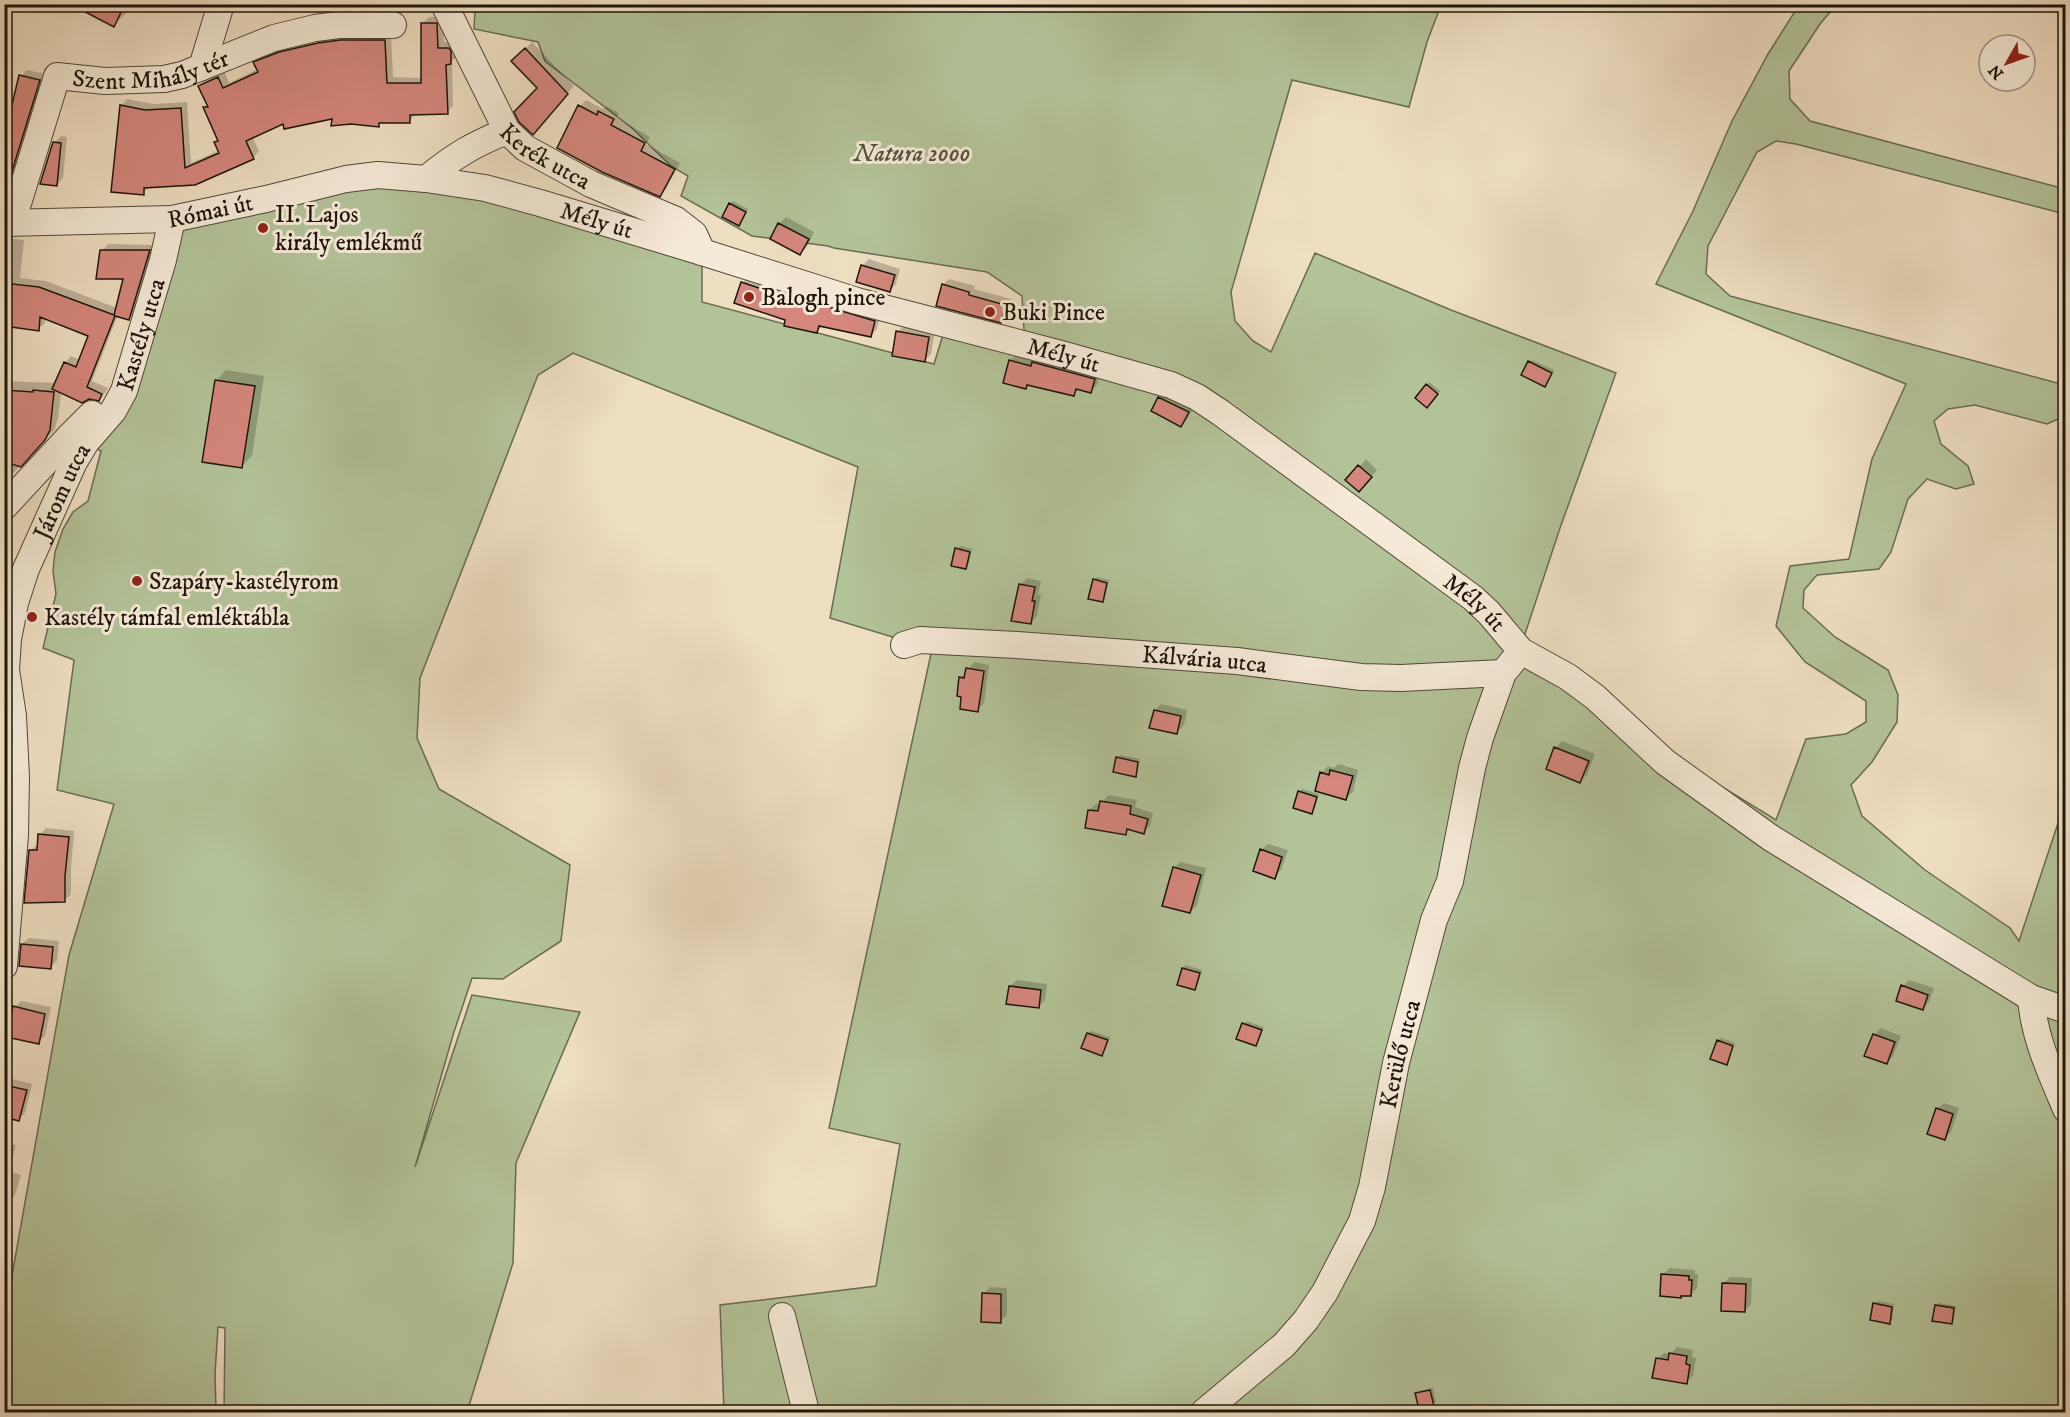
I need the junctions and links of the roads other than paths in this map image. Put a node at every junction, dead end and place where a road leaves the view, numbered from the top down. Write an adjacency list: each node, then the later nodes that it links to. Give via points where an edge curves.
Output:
1 (221, 4): 4 (street)
2 (444, 4): 5 (street, Kerék utca)
3 (393, 25): 4 (street, Szent Mihály tér, via 315,28 274,38)
4 (202, 68): 8 (street, Szent Mihály tér, via 164,79 105,81 57,76)
5 (507, 131): 6 (street, via 475,144); 9 (street, Kerék utca, via 525,148 591,184 676,220 694,234)
6 (426, 179): 7 (street, Római út, via 378,175 346,179); 9 (street, Mély út, via 507,194)
7 (172, 219): 8 (street, Római út); 10 (street, Kastély utca)
8 (8, 223)
9 (702, 252): 13 (street, Mély út, via 857,301 1171,385 1221,413 1473,598)
10 (126, 385): 11 (street, Kastély utca, via 104,402); 14 (street, Járom utca, via 113,411 74,462 26,569 15,603)
11 (4, 507)
12 (904, 645): 15 (street, Kálvária utca, via 920,640 1017,645 1237,661 1361,677)
13 (1521, 651): 15 (street, Kerülő utca); 17 (street, via 1595,697 1665,762 1771,838)
14 (5, 673): 16 (street, Járom utca, via 13,716 16,777 15,846)
15 (1503, 673): 22 (street, Kerülő utca, via 1472,768 1450,881 1434,920 1396,1063 1362,1221 1326,1292 1306,1320 1284,1345)
16 (4, 966)
17 (2031, 998): 18 (street); 19 (street, via 2038,1041)
18 (2066, 1010)
19 (2066, 1109)
20 (782, 1316): 21 (street)
21 (806, 1413)
22 (1204, 1413)

